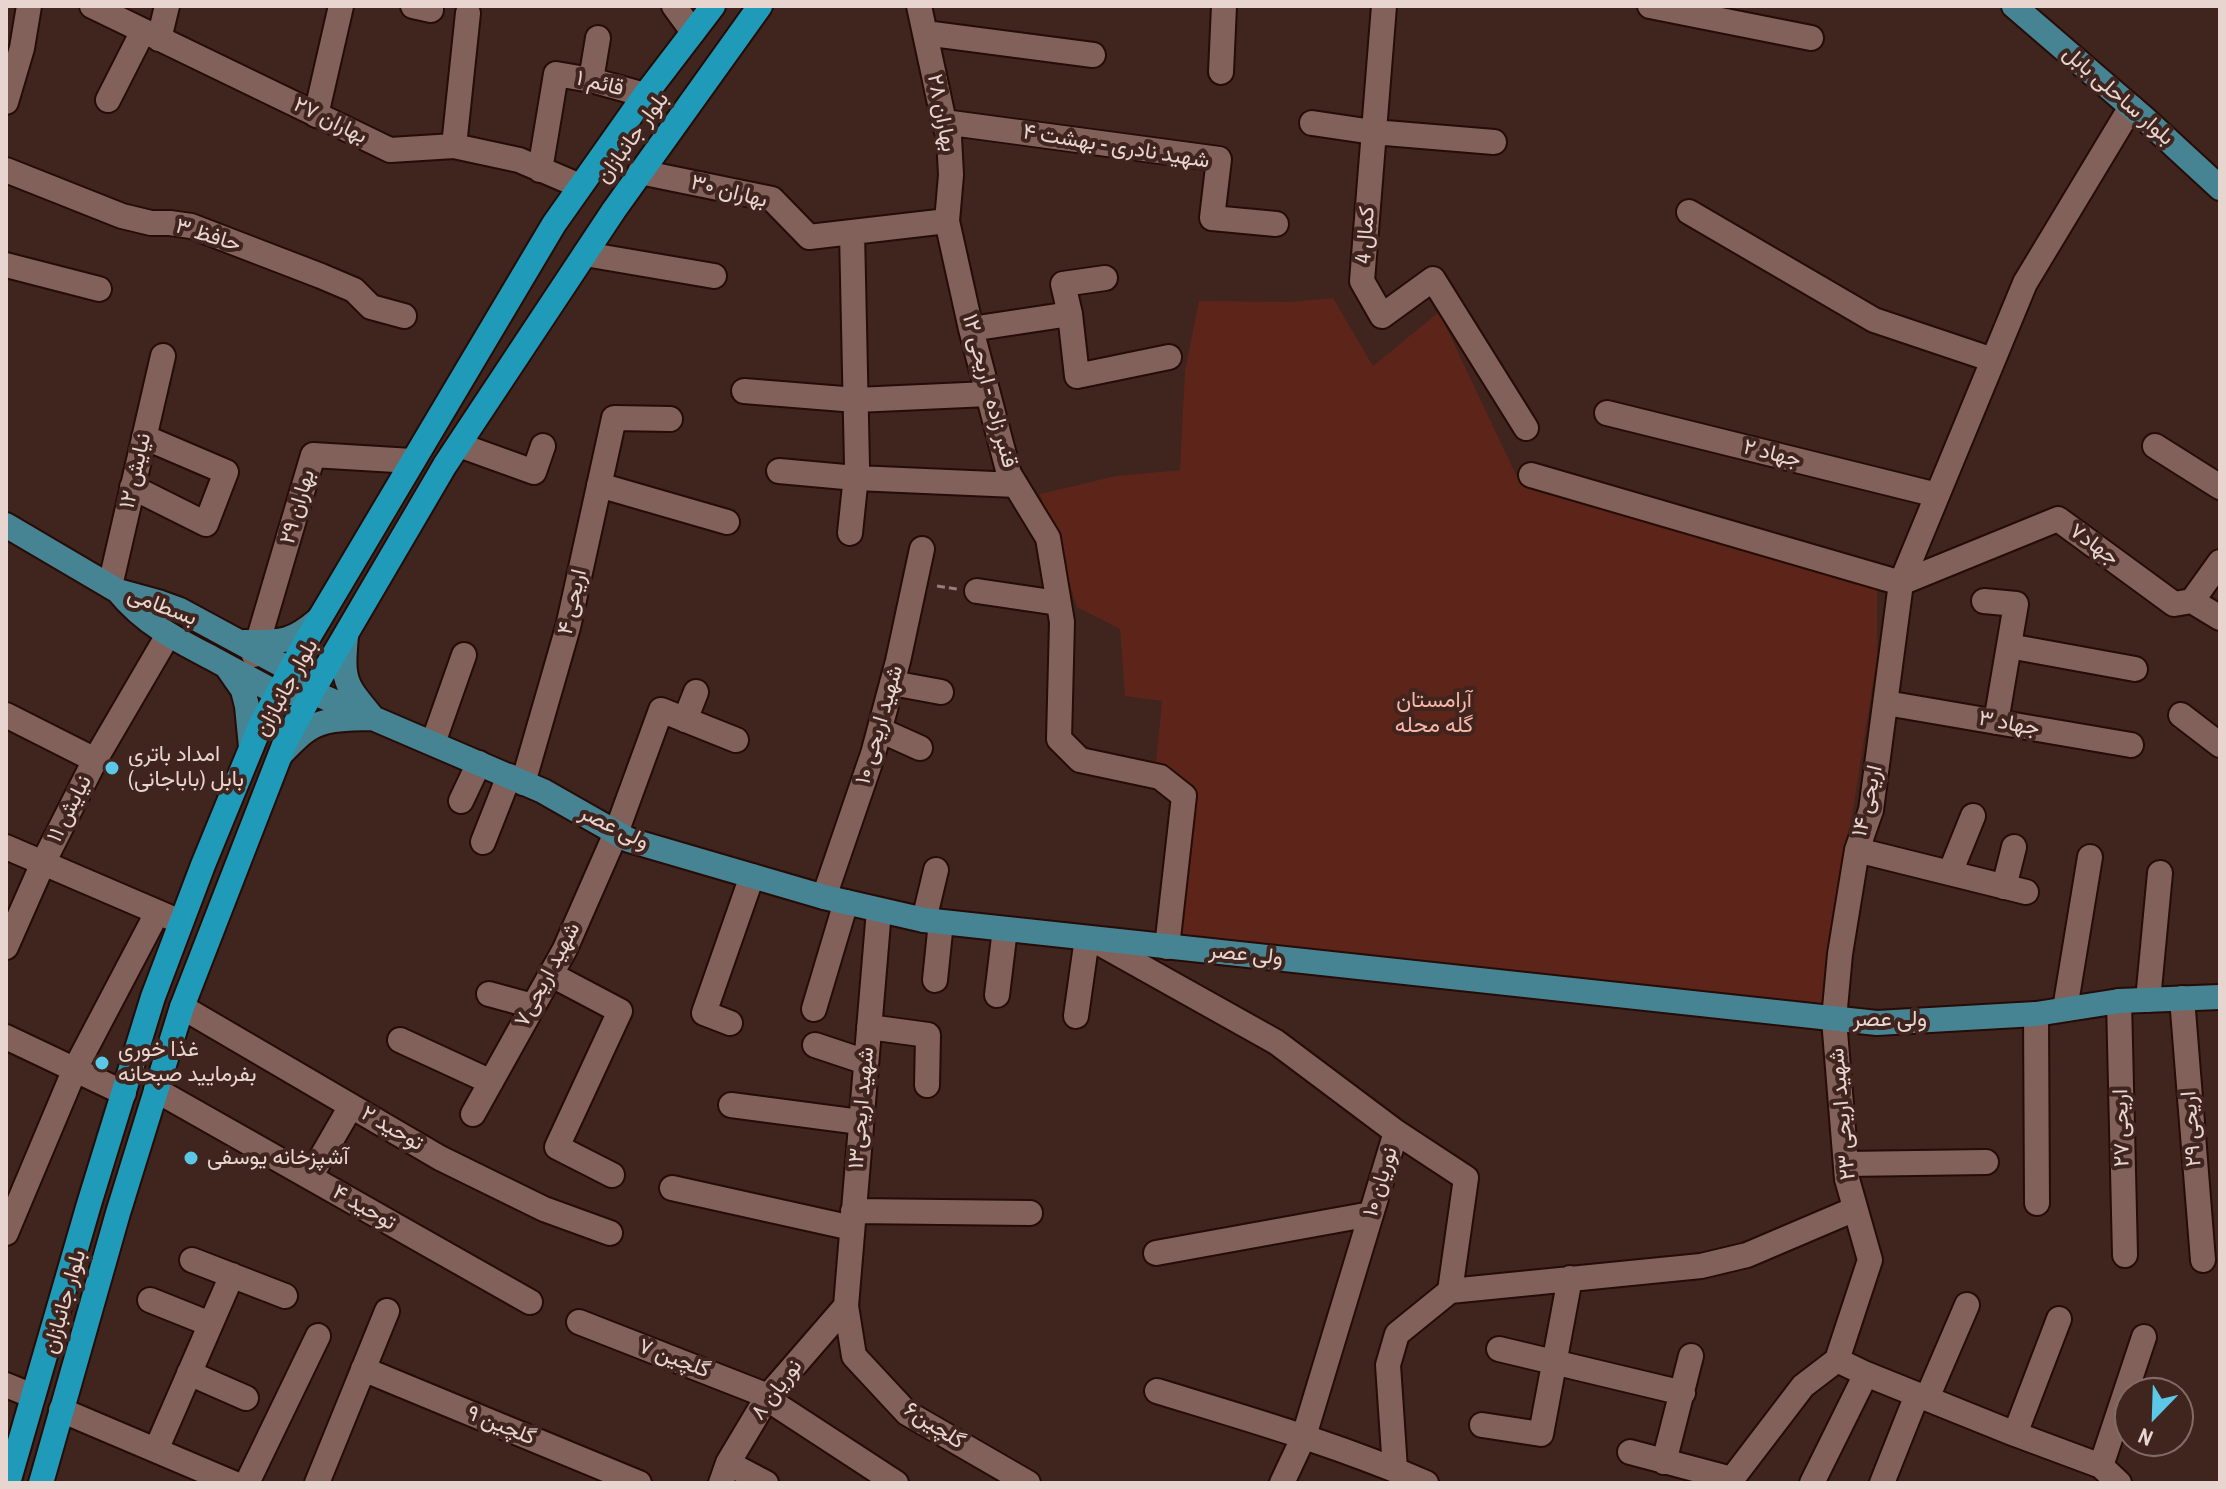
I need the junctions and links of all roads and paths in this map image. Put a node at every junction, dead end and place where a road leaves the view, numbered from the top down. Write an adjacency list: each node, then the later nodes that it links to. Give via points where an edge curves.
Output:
1 (29, 6): 24 (street)
2 (92, 6): 16 (street, بهاران ۲۷)
3 (167, 6): 16 (street)
4 (341, 6): 26 (street)
5 (674, 6): 14 (street)
6 (713, 6): 14 (highway, بلوار جانبازان)
7 (760, 6): 34 (highway, بلوار جانبازان)
8 (919, 6): 15 (street, بهاران ۲۸)
9 (1224, 6): 20 (street)
10 (1384, 6): 29 (street, کمال 4)
11 (1650, 6): 18 (street)
12 (2014, 6): 25 (main road, بلوار ساحلی بابل)
13 (468, 13): 31 (street)
14 (693, 32): 22 (highway, بلوار جانبازان)
15 (925, 33): 19 (street); 27 (street, بهاران ۲۸)
16 (151, 35): 23 (street); 26 (street, بهاران ۲۷)
17 (598, 38): 21 (street)
18 (1811, 38)
19 (1093, 55)
20 (1221, 72)
21 (591, 80): 22 (street, قائم ۱); 33 (street, قائم ۱, via 556,74)
22 (645, 95): 35 (highway, بلوار جانبازان)
23 (108, 100)
24 (6, 102)
25 (2131, 107): 36 (main road, بلوار ساحلی بابل); 51 (street, اریحی ۱۴, via 2025,283)
26 (316, 115): 31 (street, بهاران ۲۷, via 390,150)
27 (944, 122): 38 (street, بهاران ۲۸, via 951,175); 39 (street, شهید نادری - بهشت ۴, via 1219,159 1212,218)
28 (1312, 123): 29 (street)
29 (1373, 132): 30 (street); 57 (street, کمال 4, via 1362,281 1382,316 1433,279)
30 (1494, 142)
31 (454, 146): 33 (street, بهاران ۲۷)
32 (6, 170): 47 (street, حافظ ۳, via 122,216 191,226 354,290 371,307)
33 (540, 170): 35 (street, بهاران ۲۷)
34 (640, 172): 40 (street, بهاران ۳۰, via 772,199 809,237); 41 (highway, بلوار جانبازان)
35 (580, 186): 62 (highway, بلوار جانبازان)
36 (2220, 188)
37 (1689, 212): 51 (street, via 1874,320)
38 (947, 221): 40 (street); 48 (street, قنبر زاده - اریحی ۱۲)
39 (1276, 224)
40 (852, 232): 54 (street)
41 (585, 254): 43 (street); 59 (highway, بلوار جانبازان)
42 (6, 265): 45 (street)
43 (714, 276)
44 (1105, 278): 46 (street, via 1063,284)
45 (99, 289)
46 (1070, 314): 48 (street); 50 (street, via 1077,376)
47 (404, 316)
48 (971, 329): 53 (street, قنبر زاده - اریحی ۱۲)
49 (163, 356): 58 (street, نیایش ۱۲)
50 (1169, 357)
51 (1993, 360): 70 (street, اریحی ۱۴)
52 (744, 391): 54 (street)
53 (988, 394): 54 (street); 67 (street, قنبر زاده - اریحی ۱۲)
54 (856, 400): 65 (street)
55 (1607, 413): 70 (street, جهاد ۲)
56 (670, 419): 66 (street, اریحی ۴, via 614,418)
57 (1526, 428)
58 (144, 437): 68 (street, نیایش ۱۲); 68 (street, via 226,472 206,524)
59 (459, 445): 60 (street, via 534,472); 86 (highway, بلوار جانبازان)
60 (543, 446)
61 (2155, 446): 69 (street)
62 (412, 461): 84 (highway, بلوار جانبازان); 88 (street, بهاران ۲۹, via 313,455)
63 (779, 471): 65 (street)
64 (1531, 475): 77 (street)
65 (856, 478): 67 (street); 73 (street)
66 (599, 485): 71 (street); 114 (street, اریحی ۴, via 568,627)
67 (1016, 485): 82 (street, قنبر زاده - اریحی ۱۲, via 1048,538)
68 (132, 487): 78 (street, نیایش ۱۲)
69 (2220, 487)
70 (1937, 495): 77 (street, اریحی ۱۴)
71 (727, 522)
72 (6, 525): 78 (main road)
73 (850, 533)
74 (922, 549): 76 (street, شهید اریحی ۱۰)
75 (2220, 562): 81 (street)
76 (913, 583): 79 (path); 93 (street, شهید اریحی ۱۰)
77 (1901, 583): 81 (street, جهاد۷, via 2058,519 2174,604); 98 (street, اریحی ۱۴)
78 (114, 588): 85 (main road, بسطامی); 88 (main road, بسطامی, via 180,610)
79 (977, 591): 82 (street)
80 (1984, 601): 87 (street, via 2016,604)
81 (2192, 601): 83 (street)
82 (1058, 603): 137 (street, قنبر زاده - اریحی ۱۲, via 1059,739 1080,760 1160,777 1184,796)
83 (2220, 618)
84 (319, 619): 88 (main road, via 287,641); 91 (highway, بلوار جانبازان)
85 (168, 635): 90 (main road, بسطامی); 112 (street, نیایش ۱۱)
86 (346, 636): 94 (highway, بلوار جانبازان); 101 (main road, via 346,681)
87 (2009, 646): 92 (street); 103 (street)
88 (252, 648): 91 (main road, بسطامی)
89 (464, 655): 106 (street)
90 (226, 665): 97 (main road, بسطامی); 109 (main road, via 243,690)
91 (289, 669): 94 (main road, بسطامی); 97 (highway, بلوار جانبازان)
92 (2135, 669)
93 (892, 683): 96 (street); 104 (street, شهید اریحی ۱۰)
94 (312, 692): 97 (main road); 101 (main road, ولی عصر); 111 (highway, بلوار جانبازان)
95 (696, 692): 102 (street)
96 (941, 692)
97 (277, 693): 109 (highway, بلوار جانبازان)
98 (1886, 703): 103 (street, جهاد ۳); 121 (street, اریحی ۱۴, via 1871,810)
99 (6, 715): 112 (street)
100 (2181, 715): 108 (street)
101 (373, 718): 106 (main road, ولی عصر); 111 (main road, via 323,722)
102 (685, 720): 105 (street); 117 (street, شهید اریحی۷, via 661,710)
103 (1996, 722): 107 (street, جهاد ۳)
104 (880, 730): 110 (street); 128 (street, شهید اریحی ۱۰, via 853,815)
105 (736, 740)
106 (433, 743): 113 (main road, ولی عصر)
107 (2131, 745)
108 (2220, 745)
109 (251, 747): 133 (highway, بلوار جانبازان)
110 (920, 748)
111 (280, 754): 147 (highway, بلوار جانبازان)
112 (95, 760): 123 (street, نیایش ۱۱)
113 (479, 763): 114 (main road, ولی عصر); 115 (street)
114 (516, 780): 117 (main road, ولی عصر); 118 (street, اریحی ۴)
115 (461, 801)
116 (1973, 816): 125 (street)
117 (616, 833): 127 (main road, ولی عصر); 138 (street, شهید اریحی۷)
118 (483, 842)
119 (6, 847): 123 (street)
120 (2014, 847): 125 (street, via 2015,889)
121 (1857, 850): 125 (street); 152 (street, اریحی ۱۴)
122 (2090, 857): 149 (street)
123 (43, 863): 129 (street, نیایش ۱۱); 131 (street)
124 (936, 870): 132 (street)
125 (1950, 873)
126 (2160, 873): 144 (street)
127 (752, 876): 128 (main road, ولی عصر); 153 (street, via 704,1013)
128 (835, 900): 130 (main road, ولی عصر); 148 (street, شهید اریحی ۱۰)
129 (14, 907): 136 (street, نیایش ۱۱)
130 (879, 910): 132 (main road, ولی عصر); 154 (street, شهید اریحی۱۳)
131 (157, 913): 133 (street); 159 (street)
132 (932, 921): 134 (main road, ولی عصر); 139 (street)
133 (182, 922): 163 (highway, بلوار جانبازان)
134 (1005, 929): 135 (main road, ولی عصر); 141 (street)
135 (1089, 938): 137 (main road, ولی عصر); 151 (street); 168 (street, نوریان ۱۰, via 1276,1042)
136 (6, 947)
137 (1167, 947): 152 (main road, ولی عصر)
138 (550, 974): 146 (street, شهید اریحی۷); 171 (street, via 620,1011 557,1147)
139 (935, 980)
140 (489, 994): 146 (street)
141 (997, 995)
142 (2220, 997): 143 (main road, ولی عصر)
143 (2182, 998): 144 (main road, ولی عصر); 184 (street, اریحی ۲۹)
144 (2148, 1000): 145 (main road, ولی عصر)
145 (2119, 1001): 149 (main road, ولی عصر); 182 (street, اریحی ۲۷)
146 (533, 1006): 160 (street, شهید اریحی۷)
147 (182, 1007): 162 (highway, بلوار جانبازان); 165 (street, توحید ۲)
148 (814, 1009)
149 (2065, 1009): 150 (main road, ولی عصر)
150 (2036, 1014): 152 (main road, ولی عصر, via 1877,1023); 174 (street)
151 (1076, 1016)
152 (1834, 1019): 170 (street, شهید اریحی ۲۳)
153 (730, 1023)
154 (869, 1027): 158 (street, شهید اریحی۱۳); 161 (street, via 928,1035)
155 (6, 1037): 159 (street)
156 (400, 1040): 160 (street)
157 (815, 1045): 158 (street)
158 (866, 1062): 167 (street, شهید اریحی۱۳)
159 (75, 1069): 163 (street); 179 (street)
160 (491, 1082): 166 (street, شهید اریحی۷)
161 (927, 1085)
162 (156, 1090): 172 (street, توحید ۴); 213 (highway, بلوار جانبازان)
163 (124, 1093): 209 (highway, بلوار جانبازان)
164 (731, 1105): 167 (street)
165 (351, 1106): 172 (street); 180 (street, توحید ۲, via 544,1209)
166 (473, 1114)
167 (860, 1122): 178 (street, شهید اریحی۱۳)
168 (1396, 1132): 177 (street, نوریان ۱۰); 187 (street, via 1466,1178)
169 (1986, 1162): 170 (street)
170 (1846, 1164): 175 (street, شهید اریحی ۲۳)
171 (612, 1175)
172 (310, 1177): 190 (street, توحید ۴)
173 (672, 1188): 178 (street)
174 (2037, 1203)
175 (1855, 1209): 186 (street, via 1747,1255 1701,1266); 201 (street, شهید اریحی ۲۳, via 1870,1260)
176 (1030, 1213): 178 (street)
177 (1371, 1214): 181 (street); 216 (street, نوریان ۱۰)
178 (853, 1220): 192 (street, شهید اریحی۱۳)
179 (6, 1233)
180 (610, 1233)
181 (1156, 1253)
182 (2125, 1255)
183 (192, 1260): 185 (street)
184 (2203, 1260)
185 (232, 1275): 188 (street); 196 (street)
186 (1570, 1278): 187 (street); 202 (street)
187 (1450, 1291): 221 (street, via 1397,1334 1388,1365)
188 (285, 1296)
189 (150, 1300): 196 (street)
190 (530, 1302)
191 (1967, 1305): 211 (street)
192 (846, 1306): 210 (street, نوریان ۸); 231 (street, گلچین۶, via 854,1356 907,1413)
193 (387, 1311): 203 (street)
194 (2059, 1319): 215 (street)
195 (579, 1322): 210 (street, گلچین ۷)
196 (210, 1324): 204 (street)
197 (318, 1336): 226 (street)
198 (2144, 1337): 220 (street)
199 (1499, 1349): 202 (street)
200 (1691, 1356): 208 (street)
201 (1837, 1360): 205 (street); 219 (street, via 1803,1386 1732,1479)
202 (1554, 1363): 208 (street); 214 (street, via 1541,1434)
203 (363, 1369): 227 (street); 228 (street, گلچین ۹)
204 (189, 1373): 212 (street); 217 (street)
205 (1866, 1374): 211 (street); 234 (street)
206 (6, 1385): 209 (street)
207 (1157, 1391): 216 (street)
208 (1683, 1393): 219 (street)
209 (33, 1396): 223 (highway, بلوار جانبازان)
210 (768, 1396): 222 (street, نوریان ۸); 230 (street, گلچین ۷)
211 (1922, 1396): 215 (street); 235 (street)
212 (246, 1398)
213 (61, 1410): 217 (street); 224 (highway, بلوار جانبازان)
214 (1482, 1425)
215 (2015, 1434): 220 (street)
216 (1304, 1436): 221 (street); 232 (street, نوریان ۱۰)
217 (156, 1450): 225 (street)
218 (1630, 1452): 219 (street)
219 (1664, 1462)
220 (2101, 1466): 236 (street)
221 (1395, 1469): 233 (street)
222 (724, 1473): 229 (street)
223 (8, 1483)
224 (41, 1483)
225 (233, 1483)
226 (247, 1483)
227 (317, 1483)
228 (639, 1483)
229 (766, 1483)
230 (896, 1483)
231 (1028, 1483)
232 (1282, 1483)
233 (1426, 1483)
234 (1812, 1483)
235 (1882, 1483)
236 (2119, 1483)

